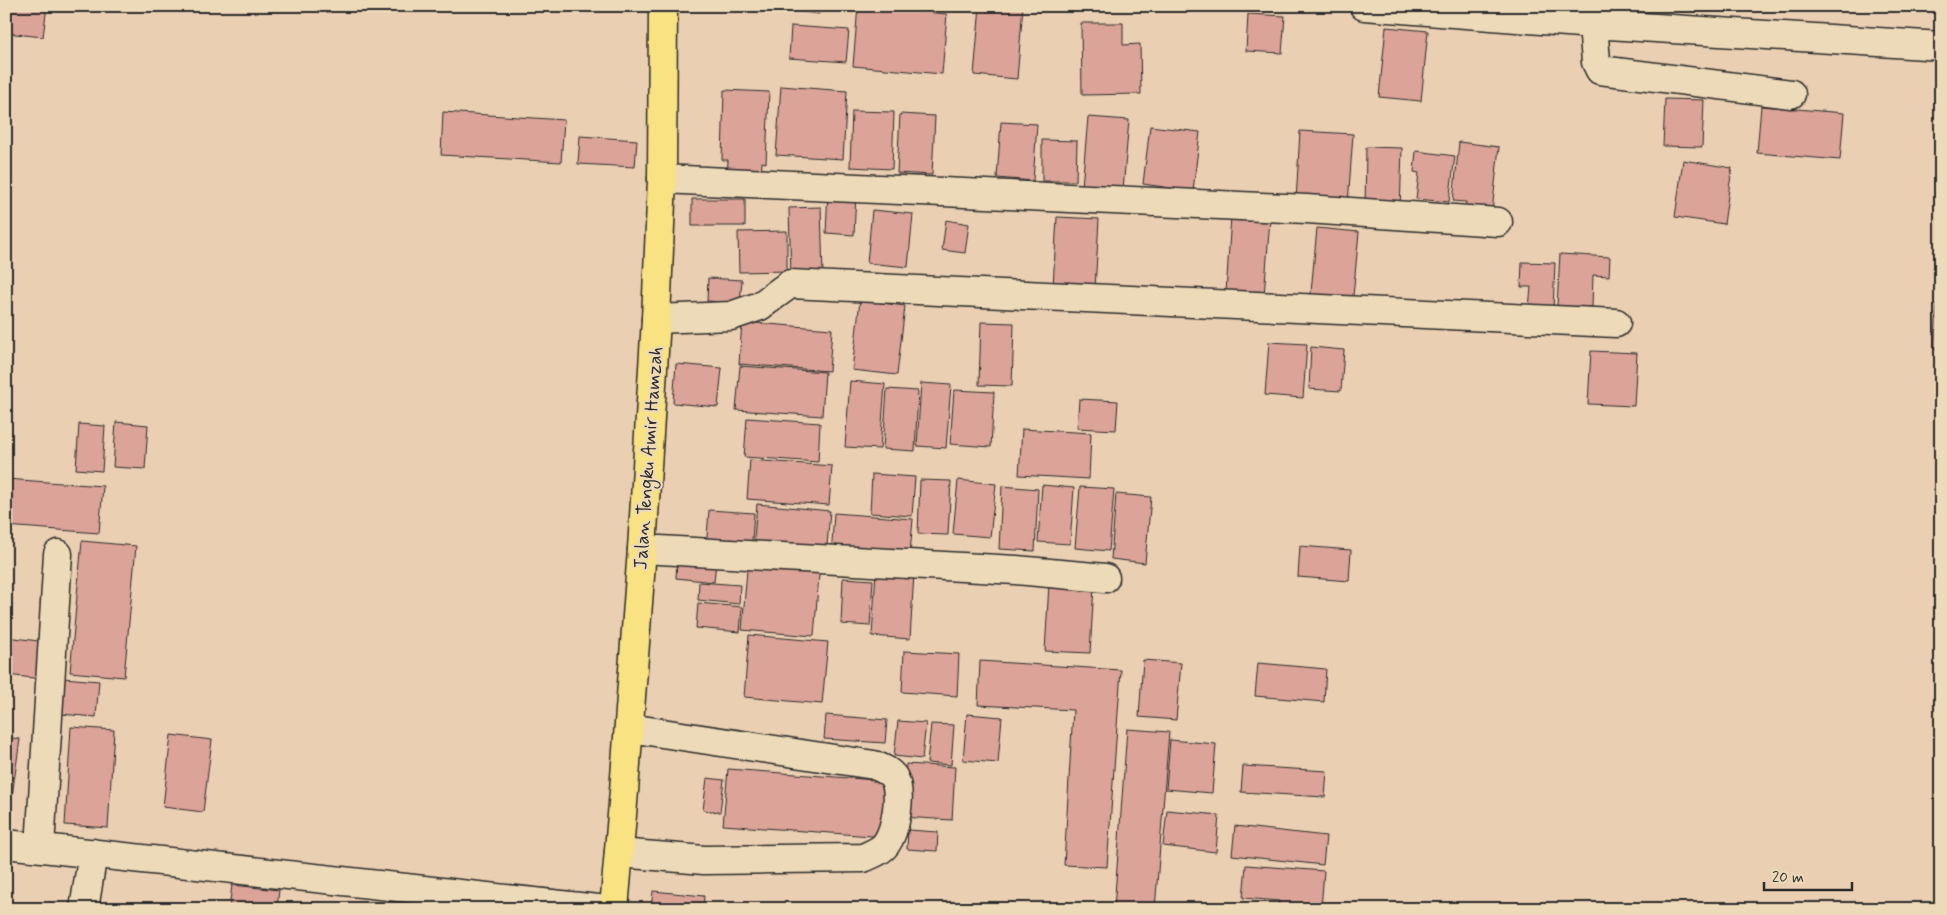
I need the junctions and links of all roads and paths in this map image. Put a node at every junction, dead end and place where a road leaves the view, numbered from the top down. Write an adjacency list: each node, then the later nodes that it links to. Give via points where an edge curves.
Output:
1 (663, 6): 6 (highway, Jalan Tengku Amir Hamzah)
2 (1364, 6): 3 (street)
3 (1593, 24): 4 (street); 5 (street, via 1596,62 1600,70)
4 (1941, 46)
5 (1791, 94)
6 (662, 179): 7 (street, via 1307,209); 8 (highway, Jalan Tengku Amir Hamzah)
7 (1498, 222)
8 (656, 319): 9 (street, via 730,316 760,306 790,284); 10 (highway, Jalan Tengku Amir Hamzah)
9 (1616, 323)
10 (642, 549): 12 (street); 13 (highway, Jalan Tengku Amir Hamzah)
11 (58, 554): 15 (street)
12 (1105, 578)
13 (629, 728): 17 (highway, Jalan Tengku Amir Hamzah); 17 (street, via 874,765 894,778 897,804 894,830 887,843 863,858 704,860)
14 (6, 844): 15 (street)
15 (40, 847): 16 (street)
16 (93, 853): 18 (street); 19 (street)
17 (619, 853): 20 (highway, Jalan Tengku Amir Hamzah)
18 (84, 909)
19 (598, 909)
20 (614, 909)

